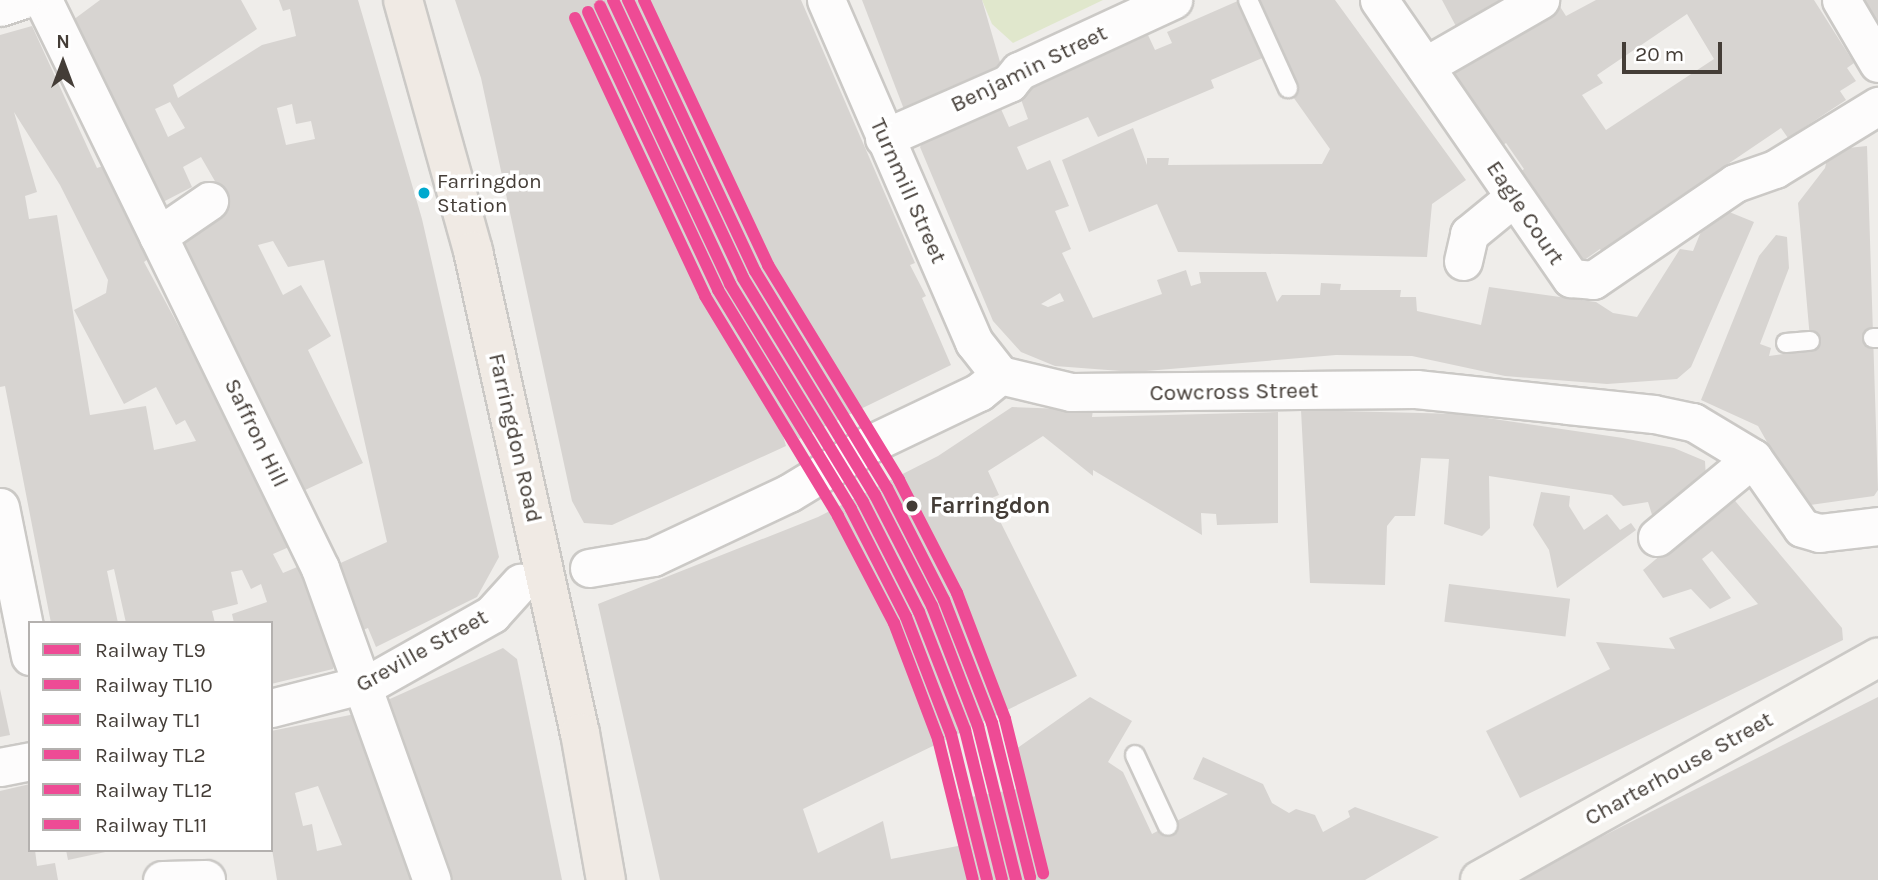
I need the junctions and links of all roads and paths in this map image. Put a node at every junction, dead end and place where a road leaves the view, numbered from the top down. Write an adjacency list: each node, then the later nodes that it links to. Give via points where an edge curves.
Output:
1 (21, 0): 10 (street)
2 (43, 0): 18 (street, Saffron Hill)
3 (402, 0): 42 (main road, Farringdon Road, via 473,251 580,733)
4 (826, 0): 15 (street, Turnmill Street)
5 (1173, 0): 15 (street, Benjamin Street, via 1019,71 1009,83)
6 (1248, 0): 13 (lane)
7 (1378, 0): 12 (street, Eagle Court)
8 (1539, 0): 12 (street)
9 (1841, 0): 11 (street)
10 (0, 7)
11 (1878, 63)
12 (1425, 66): 16 (street, Eagle Court)
13 (1288, 88)
14 (1878, 106): 16 (street, Eagle Court, via 1774,169 1735,183 1593,280 1571,278 1563,270)
15 (884, 138): 22 (street, Turnmill Street, via 974,342)
16 (1514, 197): 19 (street, via 1469,234)
17 (209, 201): 18 (street)
18 (158, 236): 31 (street, Saffron Hill, via 320,568)
19 (1462, 261)
20 (1810, 341): 21 (lane)
21 (1786, 343)
22 (1000, 375): 23 (street, Cowcross Street, via 1071,392 1416,389 1654,414 1693,422); 27 (street, via 979,392 870,444 789,493 653,556)
23 (1753, 458): 25 (street, Cowcross Street, via 1802,528 1819,533); 26 (street)
24 (0, 507): 29 (street)
25 (1878, 526)
26 (1657, 537)
27 (589, 568)
28 (520, 583): 31 (street, Greville Street, via 492,614)
29 (28, 646)
30 (1876, 655): 43 (street, Charterhouse Street)
31 (362, 686): 32 (street, Greville Street); 41 (street, Saffron Hill)
32 (273, 708)
33 (1135, 755): 36 (lane)
34 (28, 761): 35 (street)
35 (0, 767)
36 (1168, 826)
37 (170, 852): 40 (street)
38 (206, 879): 40 (street)
39 (162, 880): 40 (street)
40 (177, 880)
41 (432, 880)
42 (606, 880)
43 (1481, 880)

